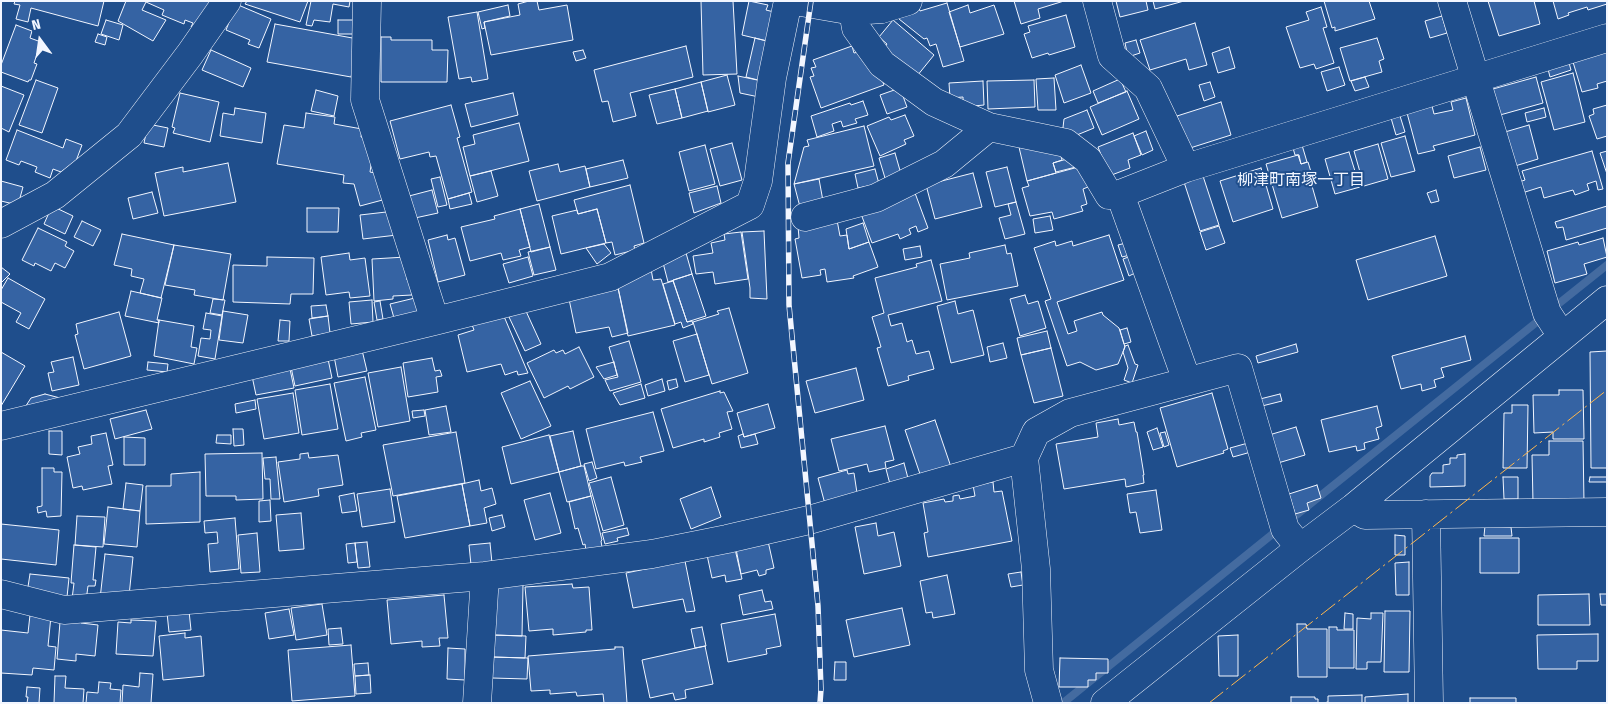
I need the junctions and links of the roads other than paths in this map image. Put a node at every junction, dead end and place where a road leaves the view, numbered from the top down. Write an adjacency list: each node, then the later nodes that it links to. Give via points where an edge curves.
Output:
1 (227, 1): 15 (street, via 129,135 55,195)
2 (367, 1): 17 (street, via 365,100)
3 (788, 1): 17 (street, via 772,78 758,181 750,205 610,277)
4 (795, 1): 8 (street)
5 (908, 1): 8 (street, via 882,9)
6 (1096, 1): 12 (street, via 1112,56 1148,88)
7 (1452, 1): 10 (street)
8 (853, 11): 11 (street, via 856,28 882,64 934,102)
9 (1607, 38): 10 (street)
10 (1476, 78): 12 (street); 18 (street, via 1547,313)
11 (989, 127): 13 (street, via 1066,143 1088,160 1109,195); 14 (street, via 944,164 876,198)
12 (1186, 168): 13 (street)
13 (1120, 194): 19 (street)
14 (805, 216)
15 (1, 224)
16 (1607, 300): 18 (street)
17 (434, 321): 20 (street)
18 (1562, 336): 22 (street)
19 (1187, 381): 21 (street, via 1070,413 1036,432); 25 (street, via 1238,368 1285,529)
20 (1, 426)
21 (1024, 458): 26 (street, via 809,520 727,539 652,554); 29 (street, via 1036,569 1039,670)
22 (1353, 508): 24 (street, via 1365,515); 25 (street)
23 (1607, 512): 24 (street)
24 (1426, 514): 31 (street)
25 (1300, 548): 30 (street)
26 (485, 576): 27 (street, via 64,610); 28 (street)
27 (1, 594)
28 (477, 703)
29 (1048, 703)
30 (1105, 703)
31 (1429, 703)

